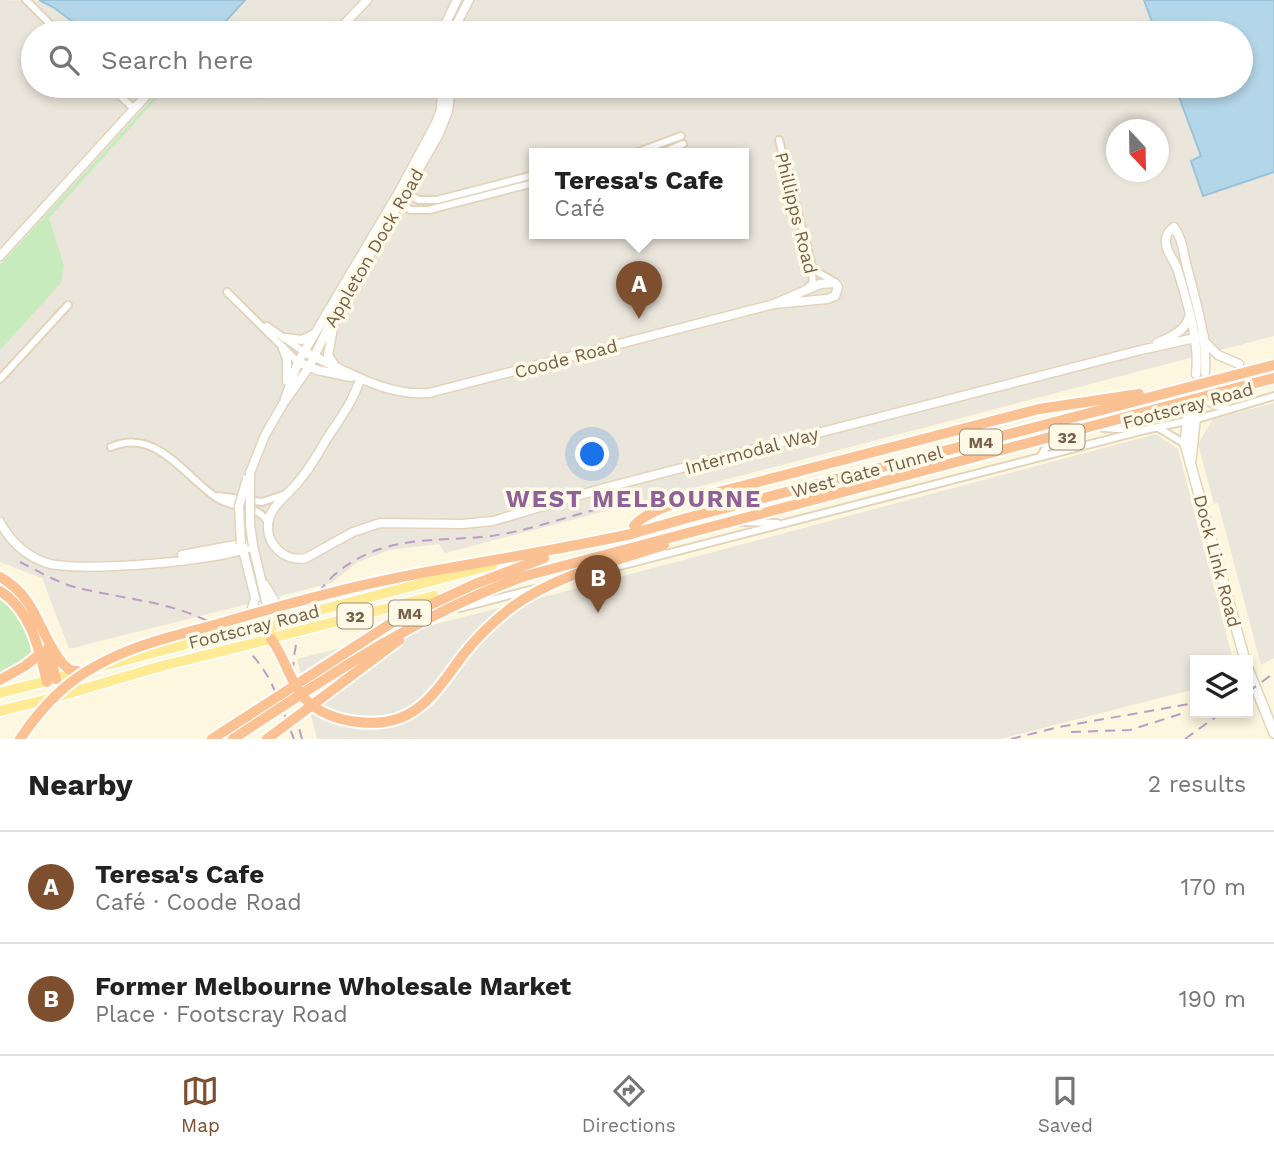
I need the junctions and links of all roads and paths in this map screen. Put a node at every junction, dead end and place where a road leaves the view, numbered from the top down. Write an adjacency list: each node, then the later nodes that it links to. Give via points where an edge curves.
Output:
1 (26, 0): 5 (street)
2 (367, 0): 6 (street)
3 (457, 0): 7 (street)
4 (469, 0): 8 (street)
5 (46, 21)
6 (347, 21)
7 (447, 21)
8 (458, 21)
9 (123, 98): 13 (street)
10 (143, 98): 13 (street)
11 (442, 98): 19 (street, Appleton Dock Road, via 436,123)
12 (450, 98): 19 (street, Appleton Dock Road, via 439,134)
13 (133, 108): 21 (street)
14 (779, 140): 22 (street, Phillipps Road)
15 (653, 148): 16 (street, via 682,140)
16 (669, 148)
17 (529, 176): 19 (street, via 437,200 419,200)
18 (529, 184): 20 (street, via 429,210)
19 (403, 192): 20 (street, Appleton Dock Road)
20 (397, 203): 27 (street, Appleton Dock Road); 30 (street, Appleton Dock Road)
21 (0, 256)
22 (811, 262): 23 (street); 25 (street, Phillipps Road, via 813,284)
23 (837, 285): 25 (street, Coode Road, via 820,284); 25 (street, Coode Road, via 837,293 827,299)
24 (227, 292): 29 (street, Coode Road)
25 (774, 304): 44 (street, Coode Road, via 429,393 405,393)
26 (68, 305): 45 (street)
27 (336, 313): 37 (street, Appleton Dock Road); 40 (street, via 328,355)
28 (1189, 316): 32 (street); 33 (street, via 1178,268 1166,244 1174,227 1182,241); 35 (street, Intermodal Way, via 1179,331)
29 (259, 322): 31 (street, Coode Road); 34 (street, Coode Road)
30 (315, 333): 31 (street, via 302,340); 36 (street, Appleton Dock Road)
31 (285, 338): 36 (street, Coode Road)
32 (1194, 338): 33 (street, Intermodal Way); 33 (street, via 1200,373); 35 (street, Intermodal Way)
33 (1204, 338): 39 (street, via 1218,355)
34 (283, 348): 38 (street, Coode Road); 50 (street, via 288,359)
35 (1141, 350): 74 (street, Intermodal Way, via 604,488 493,521 380,523 300,559 287,557 275,547)
36 (304, 352): 37 (street, Coode Road); 38 (street, Appleton Dock Road)
37 (314, 356): 40 (street, Coode Road); 42 (street, Appleton Dock Road)
38 (298, 362): 42 (street, Coode Road); 50 (street, Appleton Dock Road)
39 (1238, 364)
40 (333, 365): 44 (street, Coode Road)
41 (1274, 365): 48 (highway, West Gate Tunnel / M4, bridge)
42 (309, 367): 43 (street, Coode Road); 47 (street, Appleton Dock Road)
43 (346, 376): 44 (street, Coode Road); 47 (street, via 311,375)
44 (359, 378): 66 (street, via 350,404)
45 (0, 379)
46 (1274, 381): 51 (main road, Footscray Road / 32); 71 (highway, West Gate Tunnel / M4, bridge)
47 (299, 383): 50 (street, Appleton Dock Road)
48 (1187, 387): 75 (highway, West Gate Tunnel / M4, bridge); 75 (highway, bridge, via 1039,409 661,509 645,516)
49 (1274, 396): 52 (street, Footscray Road)
50 (283, 403): 63 (street, Appleton Dock Road)
51 (1198, 403): 52 (street); 53 (main road, Dock Link Road); 55 (main road, Footscray Road / 32)
52 (1235, 406): 53 (street, Footscray Road)
53 (1190, 420): 54 (street, Footscray Road); 58 (main road, Dock Link Road); 61 (main road, Dock Link Road)
54 (1157, 427): 56 (street, Footscray Road); 58 (street)
55 (1103, 428): 56 (street, Footscray Road); 57 (main road, Footscray Road / 32)
56 (1145, 430): 60 (street, Footscray Road)
57 (1050, 442): 60 (street); 62 (main road, Footscray Road / 32)
58 (1185, 444): 61 (main road, Dock Link Road)
59 (111, 447): 65 (street, via 134,443 153,447)
60 (1040, 457): 64 (street, Footscray Road)
61 (1191, 462): 93 (main road, Dock Link Road)
62 (958, 466): 64 (street); 67 (main road, Footscray Road / 32)
63 (250, 473): 76 (street, Appleton Dock Road, bridge); 77 (street, Appleton Dock Road, bridge, via 239,506)
64 (961, 478): 69 (street, Footscray Road)
65 (210, 492): 66 (street, via 253,502); 74 (street, via 227,504 257,510)
66 (290, 492): 74 (street, via 272,511)
67 (849, 494): 68 (main road, Footscray Road / 32); 69 (street, via 854,502)
68 (824, 501): 70 (street, Footscray Road)
69 (867, 503): 70 (street, Footscray Road)
70 (844, 509): 72 (street, Footscray Road)
71 (738, 521): 72 (street, Footscray Road); 85 (highway, West Gate Tunnel / M4, bridge, via 546,569); 91 (highway, bridge, via 580,573 532,594 484,631 426,703 397,718 351,721 317,708 303,696)
72 (796, 521): 87 (street, Footscray Road)
73 (0, 522): 77 (street, via 27,554 46,563 80,568)
74 (268, 524)
75 (633, 530): 102 (highway, bridge, via 554,551 400,578 136,648 68,685 37,714); 103 (highway, West Gate Tunnel / M4, bridge, via 506,571 414,612 362,640)
76 (253, 546): 77 (street); 79 (street, Appleton Dock Road)
77 (242, 547): 83 (street, Appleton Dock Road)
78 (509, 561): 86 (main road, Footscray Road / 32, bridge)
79 (261, 576): 86 (street, via 279,608); 88 (street, Appleton Dock Road)
80 (0, 577): 84 (highway, via 13,585)
81 (0, 591): 84 (highway)
82 (435, 596): 91 (main road, Footscray Road / 32, bridge)
83 (255, 599): 88 (street, Appleton Dock Road, bridge); 90 (street, bridge, via 250,614)
84 (24, 604): 89 (highway); 92 (highway)
85 (442, 611): 104 (highway, West Gate Tunnel / M4, bridge, via 361,655); 105 (highway, bridge)
86 (294, 617): 88 (main road, Footscray Road / 32)
87 (424, 617)
88 (266, 623): 90 (main road, Footscray Road / 32, bridge); 91 (main road, Appleton Dock Road, bridge)
89 (42, 625): 94 (highway, via 64,666); 96 (highway)
90 (221, 635): 94 (main road, Footscray Road / 32, bridge)
91 (274, 638): 99 (main road, Footscray Road / 32, bridge)
92 (40, 654): 95 (highway); 96 (highway)
93 (1244, 655)
94 (82, 672): 96 (main road, Footscray Road / 32)
95 (0, 680)
96 (52, 680): 98 (main road, Footscray Road / 32); 99 (main road)
97 (1253, 681): 101 (main road)
98 (0, 693)
99 (57, 696): 100 (main road, Footscray Road / 32)
100 (0, 710)
101 (1274, 733)
102 (20, 739)
103 (212, 739)
104 (233, 739)
105 (267, 739)

